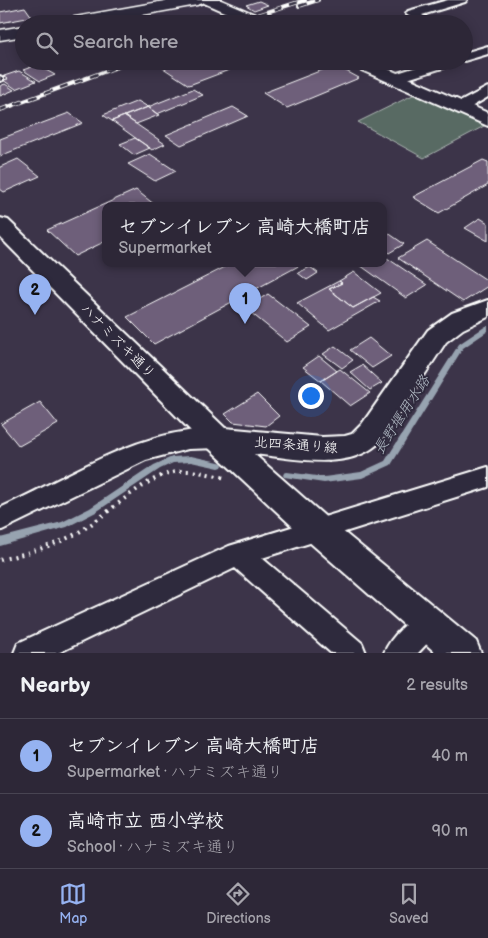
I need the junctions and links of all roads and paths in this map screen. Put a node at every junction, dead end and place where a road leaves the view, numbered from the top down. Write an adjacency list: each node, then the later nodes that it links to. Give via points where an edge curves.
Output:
1 (197, 0): 4 (main road)
2 (209, 0): 5 (street)
3 (461, 0): 6 (street)
4 (114, 15)
5 (244, 15)
6 (414, 15)
7 (15, 32): 8 (main road)
8 (0, 35)
9 (377, 70): 11 (street)
10 (421, 70): 11 (street)
11 (396, 78): 13 (street)
12 (488, 91): 13 (street)
13 (461, 107): 14 (street)
14 (488, 120)
15 (0, 225): 17 (street, ハナミズキ通り)
16 (488, 308): 17 (street, 北四条通り線, via 449,324 437,336 362,442 346,448)
17 (237, 462): 19 (street, via 190,440 146,451 100,470); 20 (street, ハナミズキ通り); 22 (path, via 159,477 69,538)
18 (488, 478): 20 (street)
19 (0, 520)
20 (318, 530): 21 (street); 23 (street, ハナミズキ通り)
21 (238, 554): 24 (street); 25 (street)
22 (0, 560)
23 (428, 623): 26 (street); 27 (street, ハナミズキ通り)
24 (28, 653)
25 (352, 653)
26 (398, 653)
27 (463, 653)

